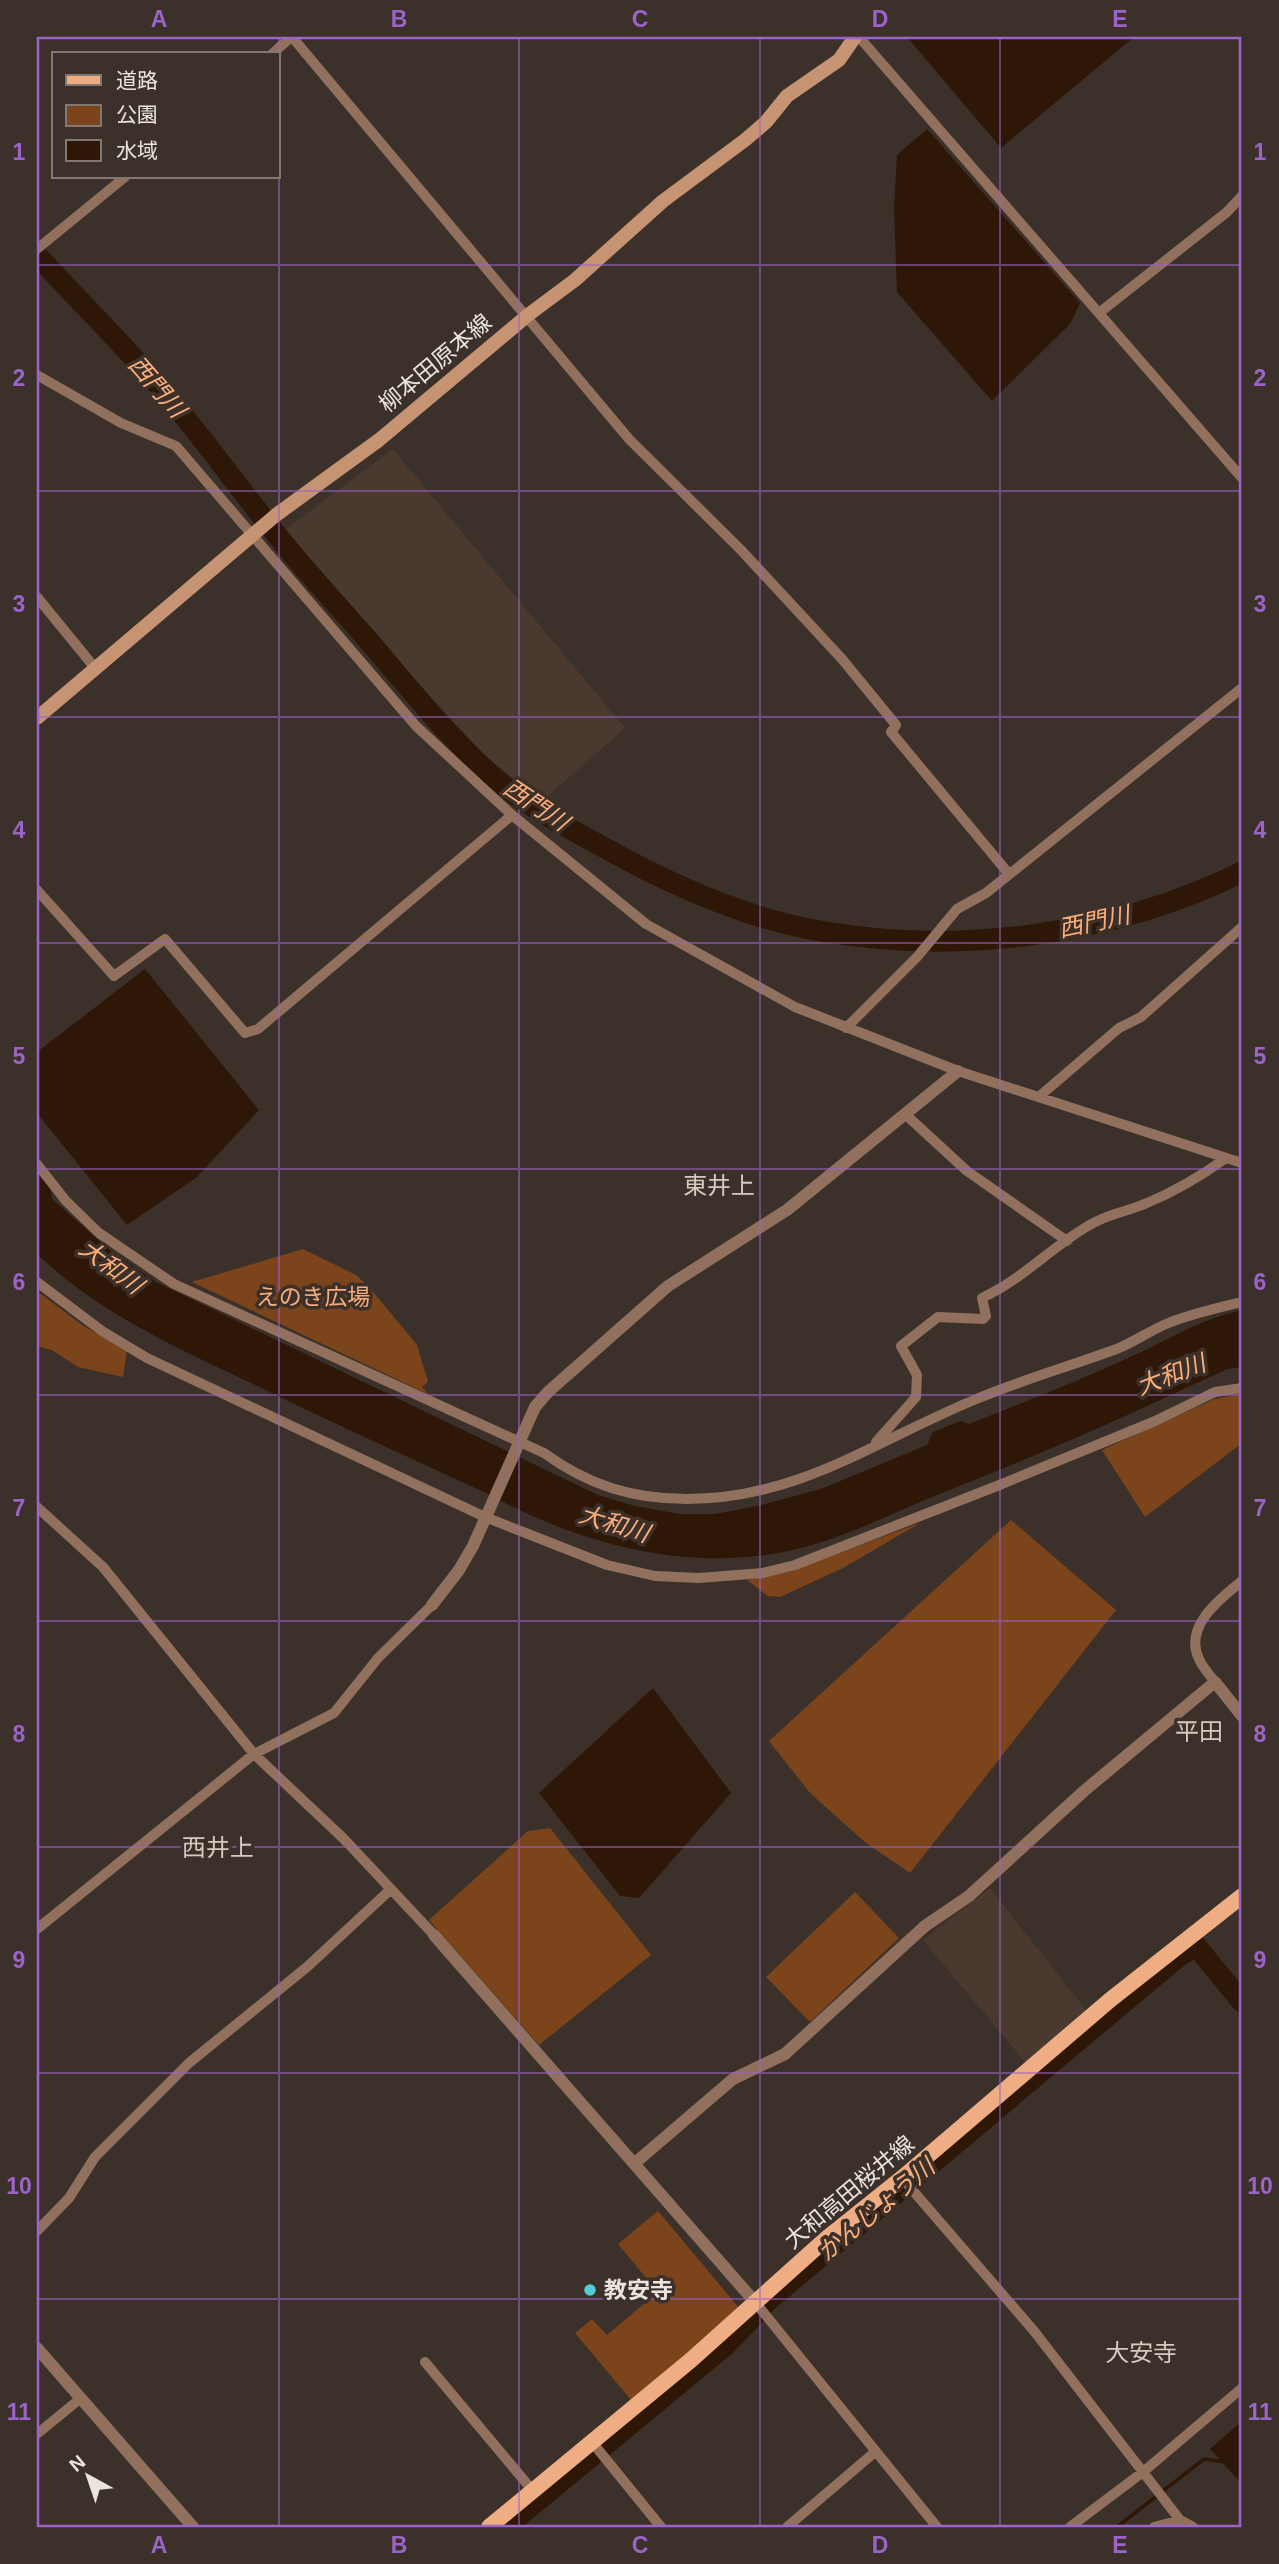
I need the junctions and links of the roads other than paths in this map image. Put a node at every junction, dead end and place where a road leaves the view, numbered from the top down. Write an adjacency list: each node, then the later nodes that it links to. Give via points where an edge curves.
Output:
1 (292, 37): 3 (street); 8 (street)
2 (857, 37): 7 (street); 8 (main road, 柳本田原本線, via 839,60 788,96 745,140 663,201 575,280)
3 (274, 52)
4 (124, 178): 6 (street)
5 (1242, 196): 7 (street)
6 (37, 249)
7 (1099, 313): 10 (street)
8 (527, 315): 11 (main road, 柳本田原本線, via 379,440); 17 (street, via 647,458 842,659 896,725 891,732)
9 (37, 375): 11 (street, via 121,423 176,446)
10 (1242, 478)
11 (256, 532): 13 (main road, 柳本田原本線); 16 (street, via 416,726)
12 (37, 597): 13 (street)
13 (95, 668): 15 (main road, 柳本田原本線)
14 (1242, 688): 17 (street)
15 (37, 718)
16 (512, 815): 18 (street, via 258,1029 245,1033 165,939 114,976); 20 (street, via 663,935 795,1007)
17 (1009, 874): 20 (street, via 957,909)
18 (37, 890)
19 (1242, 927): 22 (street, via 1141,1017 1119,1028)
20 (846, 1028): 21 (street)
21 (958, 1071): 22 (street); 23 (street)
22 (1041, 1095): 24 (street)
23 (905, 1114): 27 (street, via 967,1171); 31 (street, via 787,1210 668,1286 548,1392 535,1407)
24 (1226, 1158): 25 (street); 27 (street, via 1190,1183 1144,1205 1115,1211)
25 (1242, 1163)
26 (37, 1164): 31 (street, via 66,1201 100,1233 174,1284)
27 (1067, 1241): 32 (street, via 1011,1285 982,1298 984,1320 938,1317 901,1346 917,1375 916,1397)
28 (37, 1282): 34 (street, via 102,1331 147,1357)
29 (1242, 1302): 32 (street, via 1168,1323 1117,1349 975,1399)
30 (1242, 1388): 34 (street, via 1215,1392 997,1486 795,1565 763,1573 655,1576 607,1564)
31 (520, 1445): 32 (street, via 625,1494 668,1499 719,1499 768,1491); 34 (street)
32 (870, 1448)
33 (37, 1507): 39 (street, via 103,1567)
34 (486, 1515): 36 (street, via 459,1570)
35 (1242, 1581): 37 (street, via 1218,1601 1198,1630 1198,1658)
36 (432, 1605): 39 (street, via 378,1658 334,1713)
37 (1215, 1682): 38 (street); 44 (street, via 1084,1791 969,1896 925,1926 785,2054 733,2079)
38 (1242, 1716)
39 (254, 1754): 40 (street, via 344,1839); 42 (street)
40 (390, 1890): 43 (street); 46 (street, via 307,1967 189,2063 95,2157 69,2198)
41 (1242, 1896): 45 (main road, 大和高田桜井線, via 1110,2000)
42 (37, 1929)
43 (434, 1935): 44 (street)
44 (635, 2163): 47 (street)
45 (906, 2183): 47 (main road, 大和高田桜井線); 55 (street, via 1034,2332)
46 (37, 2231)
47 (759, 2307): 53 (main road, 大和高田桜井線); 54 (street)
48 (37, 2348): 51 (street)
49 (425, 2362): 56 (street)
50 (1242, 2388): 55 (street)
51 (81, 2398): 52 (street); 58 (street)
52 (37, 2434)
53 (596, 2447): 56 (main road, 大和高田桜井線); 60 (street)
54 (875, 2452): 61 (street); 62 (street)
55 (1143, 2472): 57 (street); 63 (street)
56 (533, 2491): 59 (main road, 大和高田桜井線)
57 (1180, 2520): 64 (street); 65 (street)
58 (192, 2527)
59 (489, 2527)
60 (661, 2527)
61 (787, 2527)
62 (937, 2527)
63 (1070, 2527)
64 (1154, 2527)
65 (1193, 2527)

